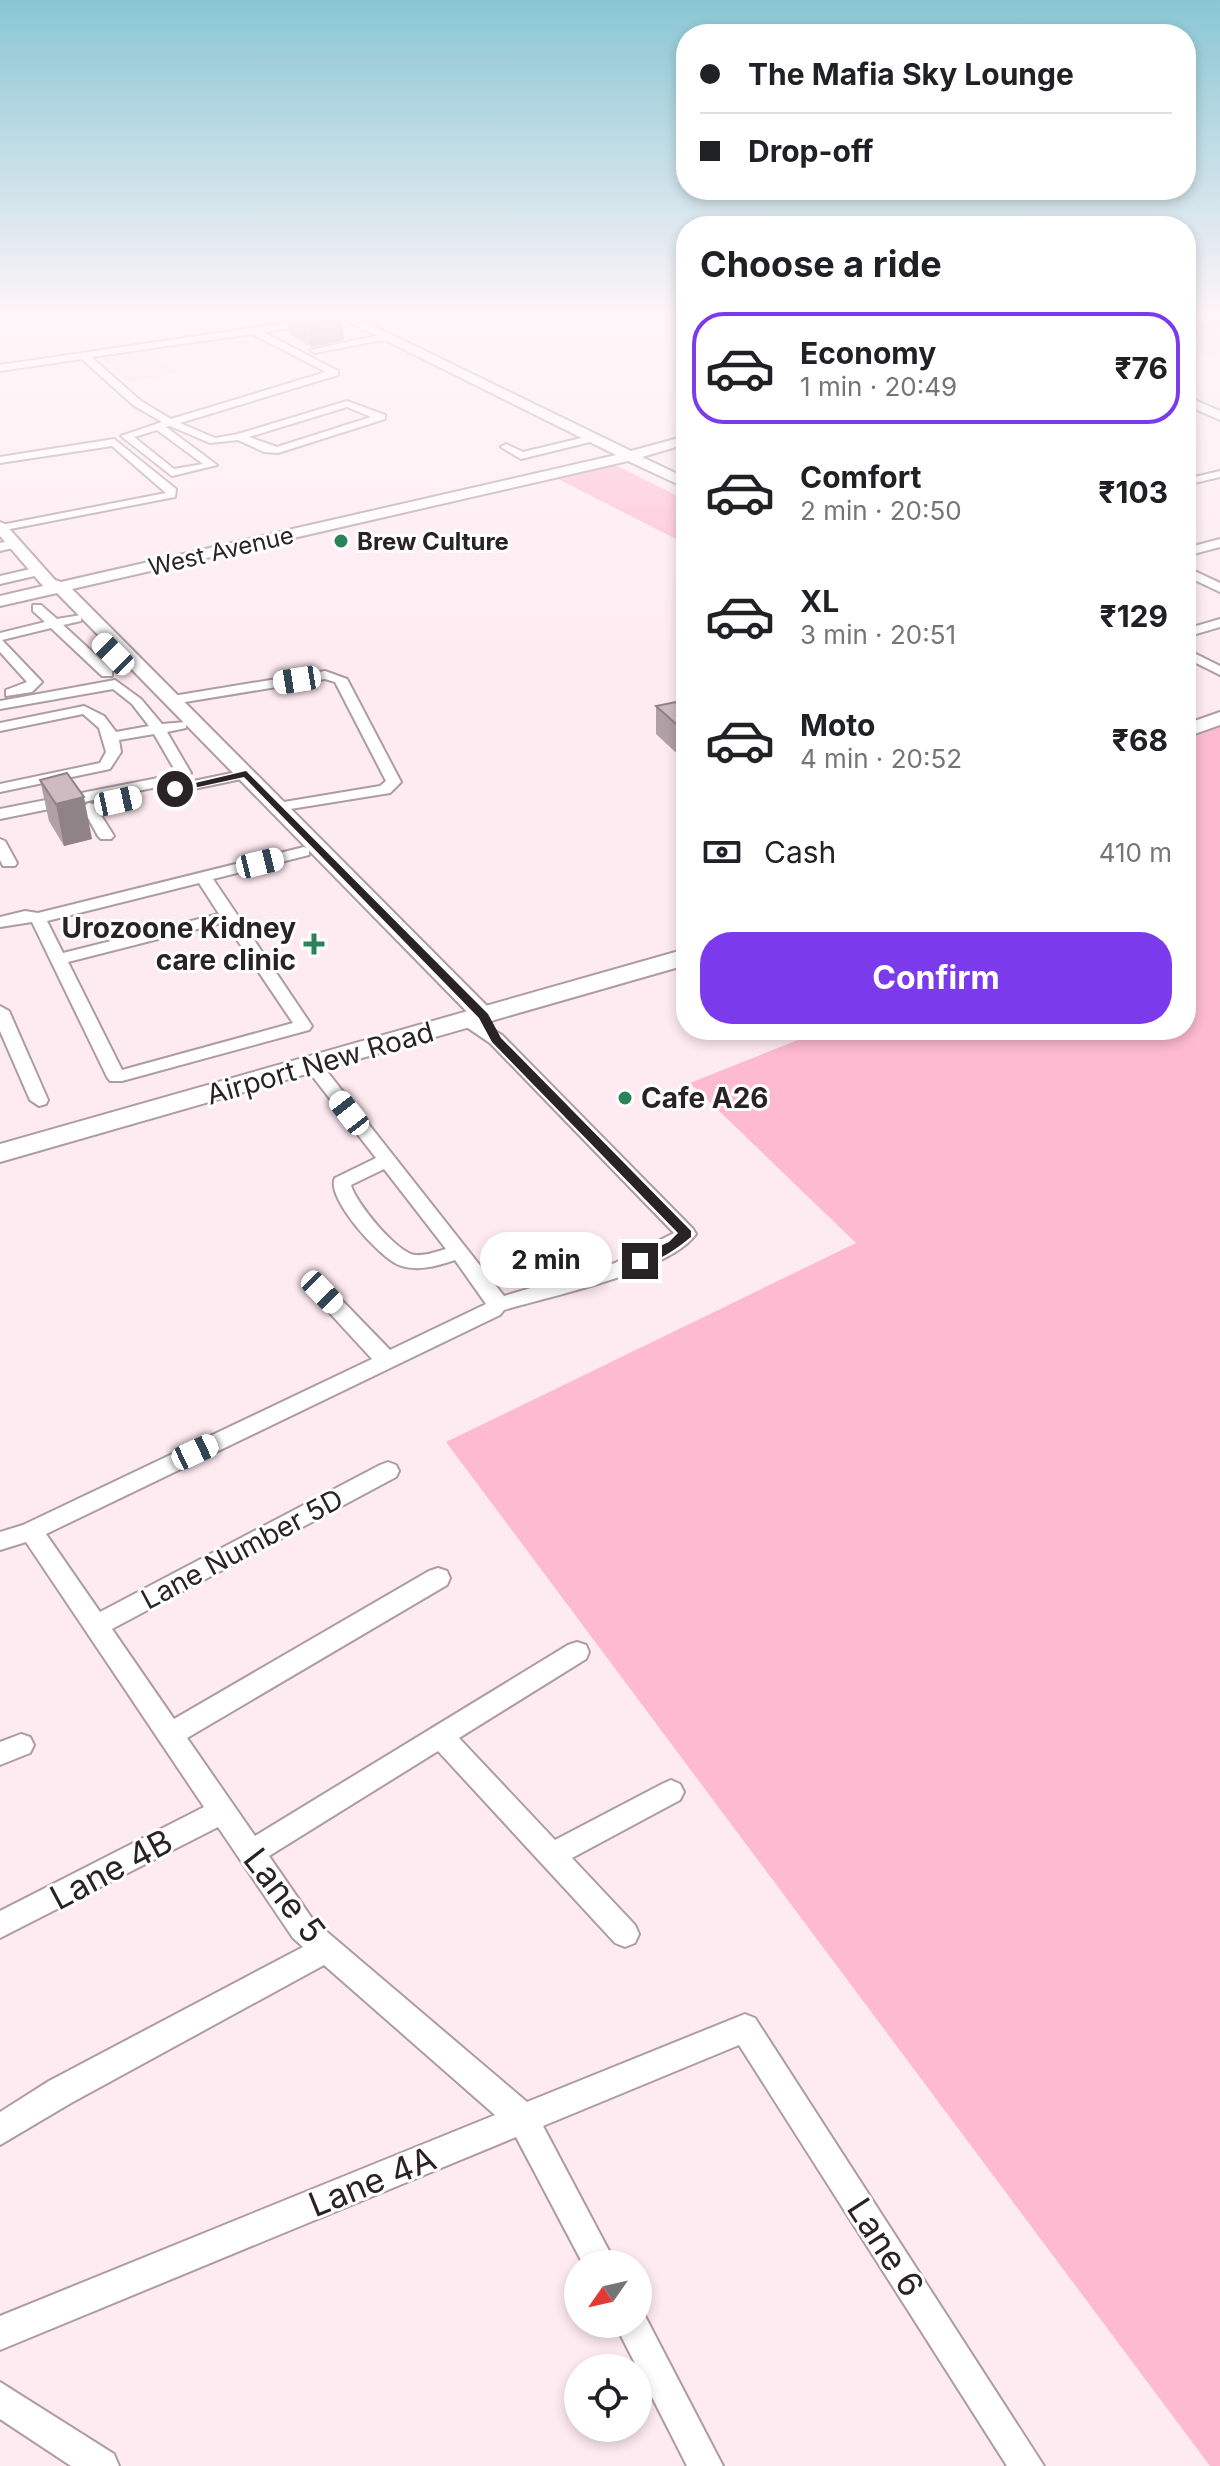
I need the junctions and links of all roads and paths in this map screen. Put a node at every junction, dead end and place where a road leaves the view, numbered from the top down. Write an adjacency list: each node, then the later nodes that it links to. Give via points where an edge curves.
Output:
1 (150, 428): 2 (street, via 126,436 172,473 212,465)
2 (168, 428)
3 (175, 428): 7 (street, via 214,441)
4 (268, 428): 7 (street)
5 (346, 428): 7 (street, via 278,450)
6 (573, 428): 8 (street)
7 (239, 437)
8 (594, 438): 10 (street, via 521,456); 11 (street)
9 (676, 443): 11 (street, West Avenue)
10 (506, 447)
11 (630, 456): 14 (street); 22 (street, West Avenue)
12 (0, 460): 16 (street, via 114,442 172,491)
13 (1220, 474): 15 (street)
14 (676, 479)
15 (1196, 480)
16 (1, 528): 18 (street)
17 (1220, 543): 19 (street)
18 (6, 545): 22 (street)
19 (1196, 549)
20 (1196, 576): 23 (street)
21 (0, 580): 22 (street)
22 (50, 583): 24 (street, West Avenue); 26 (street); 36 (street)
23 (1220, 588)
24 (0, 601)
25 (37, 608): 28 (street)
26 (77, 618): 28 (street); 36 (street)
27 (1220, 623): 29 (street)
28 (55, 624): 30 (street); 35 (street)
29 (1196, 630)
30 (0, 637)
31 (0, 644): 32 (street)
32 (6, 657): 37 (street, via 35,682)
33 (1196, 658): 34 (street)
34 (1220, 671)
35 (107, 673)
36 (142, 676): 38 (street); 43 (street)
37 (0, 695)
38 (173, 700): 48 (street); 51 (street, via 325,675 340,679 394,782 385,790)
39 (1220, 704): 41 (main road)
40 (0, 705): 46 (street, via 115,684 129,692)
41 (1196, 712)
42 (1220, 718): 45 (main road)
43 (181, 725): 46 (street); 48 (street)
44 (0, 727): 47 (street, via 84,710 93,712)
45 (1196, 727)
46 (157, 729): 47 (street); 52 (street, via 184,773 179,777)
47 (111, 737): 49 (street, via 113,761 105,766)
48 (239, 775): 50 (street); 51 (street); 56 (street)
49 (0, 788)
50 (89, 807): 53 (street); 54 (street)
51 (278, 807): 58 (street)
52 (0, 814)
53 (0, 824)
54 (106, 836)
55 (0, 844): 57 (street)
56 (304, 852): 58 (street); 59 (street)
57 (9, 863)
58 (331, 871): 67 (street)
59 (203, 877): 60 (street); 61 (street)
60 (229, 916): 64 (street); 64 (street, via 303,1026 116,1077)
61 (38, 918): 62 (street); 64 (street)
62 (0, 922)
63 (676, 947): 67 (main road, Airport New Road)
64 (59, 959)
65 (676, 960): 67 (main road, Airport New Road)
66 (0, 1011): 69 (street)
67 (475, 1018): 68 (main road, Airport New Road); 70 (main road, Airport New Road); 75 (street, via 686,1234 640,1261)
68 (312, 1064): 71 (main road, Airport New Road); 72 (street)
69 (39, 1100)
70 (0, 1135)
71 (0, 1153)
72 (386, 1161): 73 (street); 73 (street, via 348,1178 341,1187 388,1251 407,1263)
73 (459, 1252): 75 (street)
74 (322, 1292): 76 (street)
75 (497, 1305): 76 (street)
76 (387, 1361): 78 (street)
77 (388, 1471): 81 (street, Lane Number 5D)
78 (31, 1531): 79 (street); 81 (street, Lane 5)
79 (0, 1541)
80 (438, 1578): 83 (street)
81 (96, 1626): 83 (street, Lane 5)
82 (577, 1652): 84 (street)
83 (170, 1735): 86 (street, Lane 5)
84 (441, 1736): 87 (street); 88 (street)
85 (671, 1792): 88 (street)
86 (222, 1811): 87 (street, Lane 5); 89 (street, Lane 4B)
87 (251, 1853): 91 (street, Lane 5, via 303,1929)
88 (552, 1855): 90 (street)
89 (0, 1925)
90 (625, 1934)
91 (326, 1949): 93 (street, Lane 5); 94 (street, via 60,2092)
92 (745, 2028): 93 (street, Lane 4A); 101 (street, Lane 6)
93 (523, 2119): 95 (street, Lane 5); 96 (street, Lane 4A)
94 (0, 2130)
95 (593, 2250)
96 (0, 2333)
97 (638, 2338): 100 (street)
98 (0, 2399): 99 (street)
99 (102, 2466)
100 (706, 2466)
101 (1027, 2466)

